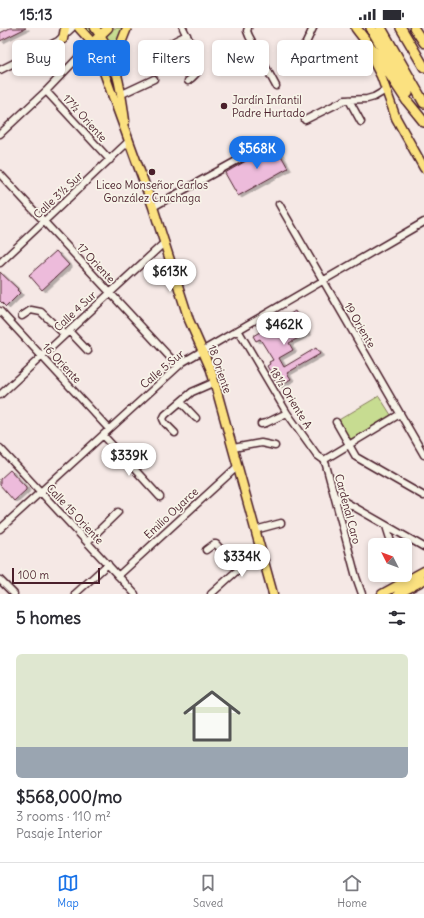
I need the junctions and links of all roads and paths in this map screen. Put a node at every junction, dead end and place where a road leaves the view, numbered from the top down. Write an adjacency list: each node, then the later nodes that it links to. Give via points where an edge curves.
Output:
1 (65, 28): 17 (main road)
2 (72, 28): 17 (street)
3 (79, 28): 18 (main road, 18 Oriente)
4 (95, 28): 15 (main road, 18 Oriente)
5 (108, 28): 15 (main road)
6 (128, 28): 21 (main road)
7 (183, 28): 16 (street)
8 (248, 28): 32 (street, via 249,36)
9 (313, 28): 23 (street)
10 (356, 28): 33 (main road, via 377,66); 39 (highway)
11 (371, 28): 39 (highway)
12 (381, 28): 37 (highway)
13 (401, 28): 26 (highway)
14 (414, 28): 24 (main road)
15 (100, 35): 19 (main road); 20 (main road, 18 Oriente)
16 (186, 35): 22 (street); 31 (street, via 200,64 195,75)
17 (63, 38): 27 (street)
18 (89, 40)
19 (95, 40)
20 (102, 40)
21 (123, 40)
22 (175, 40)
23 (307, 40)
24 (424, 43)
25 (73, 63): 34 (street)
26 (424, 67)
27 (0, 70)
28 (106, 76): 41 (main road, 18 Oriente)
29 (118, 76): 35 (main road, 18 Oriente)
30 (154, 79): 35 (street)
31 (188, 81)
32 (276, 86)
33 (386, 90): 36 (street, via 374,97); 46 (main road, via 396,118)
34 (46, 91): 42 (street); 45 (street, 17½ Oriente)
35 (122, 94): 41 (main road, 18 Oriente)
36 (350, 100): 38 (street, via 339,102); 40 (street)
37 (424, 103)
38 (305, 120)
39 (424, 121)
40 (362, 122)
41 (126, 133): 43 (main road, 18 Oriente)
42 (0, 134)
43 (129, 141): 45 (street, Calle 3½ Sur); 49 (main road, 18 Oriente)
44 (256, 150): 49 (street)
45 (110, 160): 50 (street, Calle 3½ Sur)
46 (424, 168)
47 (0, 174): 50 (street, 17 Oriente)
48 (278, 204): 54 (street, 19 Oriente)
49 (153, 207): 52 (main road, 18 Oriente)
50 (44, 222): 53 (street, Calle 3½ Sur); 55 (street, 17 Oriente)
51 (424, 222): 54 (street, Calle 5 Sur)
52 (165, 242): 55 (street, Calle 4 Sur); 60 (main road, 18 Oriente, via 188,320)
53 (0, 263)
54 (322, 281): 58 (street, Calle 5 Sur); 68 (street, 19 Oriente)
55 (110, 293): 59 (street, Calle 4 Sur); 63 (street, 17 Oriente)
56 (0, 311): 62 (street, 16 Oriente)
57 (22, 316): 59 (street, via 31,310 41,312)
58 (238, 330): 60 (street, Calle 5 Sur); 67 (street, 18½ Oriente A)
59 (67, 333): 61 (street); 62 (street, Calle 4 Sur)
60 (203, 350): 63 (street, Calle 5 Sur); 64 (main road, 18 Oriente)
61 (88, 352)
62 (42, 356): 65 (street, Calle 4 Sur); 72 (street, 16 Oriente)
63 (178, 366): 72 (street, Calle 5 Sur)
64 (215, 382): 66 (street, via 192,392); 78 (main road, 18 Oriente)
65 (0, 395)
66 (181, 402): 69 (street); 73 (street, via 169,410 163,419)
67 (287, 413): 71 (street); 80 (street, 18½ Oriente A, via 317,456)
68 (400, 414): 75 (street); 79 (street, 19 Oriente)
69 (196, 418)
70 (336, 422): 75 (street)
71 (261, 424)
72 (110, 429): 74 (street, Calle 5 Sur)
73 (175, 433)
74 (103, 435): 82 (street, Calle 5 Sur); 85 (street)
75 (348, 445): 80 (street); 84 (street, via 358,458)
76 (275, 446): 78 (street, via 260,443)
77 (0, 448): 82 (street, Calle 15 Oriente)
78 (233, 448): 81 (main road, 18 Oriente)
79 (424, 455)
80 (324, 460): 83 (street, Cardenal Caro)
81 (238, 466): 90 (main road, 18 Oriente); 99 (street, Emilio Oyarce)
82 (41, 492): 89 (street, Calle 5 Sur); 92 (street, Calle 15 Oriente)
83 (335, 496): 88 (street); 109 (street, Cardenal Caro)
84 (424, 496)
85 (160, 497)
86 (118, 512): 92 (street)
87 (281, 523): 90 (street)
88 (386, 526): 91 (street); 93 (street)
89 (0, 529)
90 (255, 530): 94 (main road, 18 Oriente)
91 (390, 538)
92 (87, 542): 96 (street, Calle 15 Oriente)
93 (424, 547)
94 (261, 549): 97 (street); 108 (main road, 18 Oriente)
95 (206, 550): 97 (street, via 216,544)
96 (108, 564): 99 (street, Calle 15 Oriente); 105 (street)
97 (238, 569): 107 (street)
98 (424, 571): 100 (main road)
99 (118, 576): 106 (street, Calle 15 Oriente)
100 (412, 576)
101 (0, 580): 104 (street)
102 (424, 580): 111 (main road)
103 (400, 582): 110 (main road)
104 (14, 594)
105 (75, 594)
106 (136, 594)
107 (211, 594)
108 (273, 594)
109 (362, 594)
110 (382, 594)
111 (398, 594)

